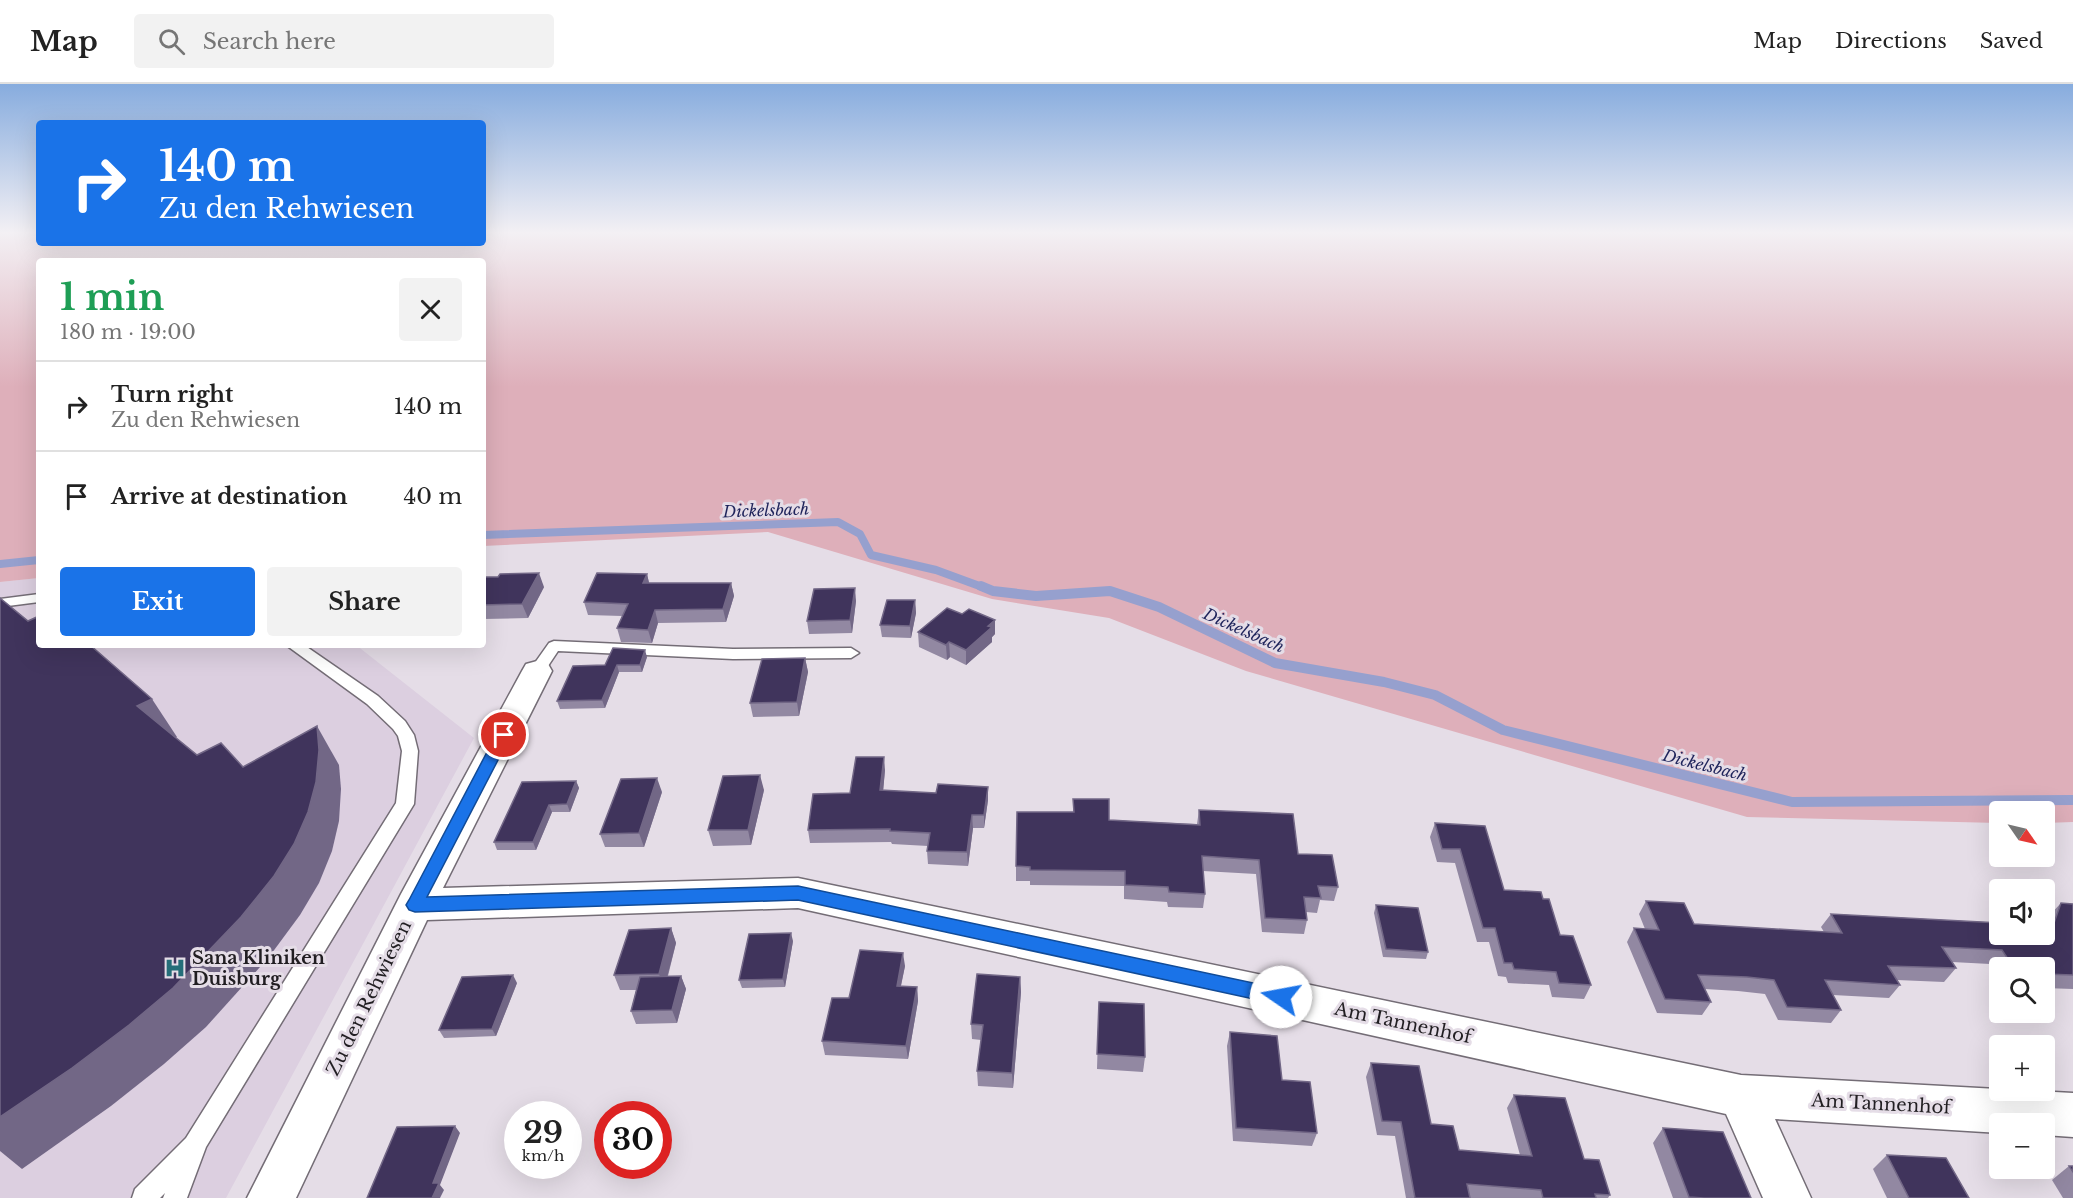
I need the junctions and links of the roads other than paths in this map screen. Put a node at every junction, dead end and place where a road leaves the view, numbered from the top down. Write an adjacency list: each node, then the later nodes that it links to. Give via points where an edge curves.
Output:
1 (36, 597): 2 (lane)
2 (0, 603)
3 (298, 648): 9 (lane, via 387,712 406,735 410,761 405,804)
4 (850, 653): 5 (lane, via 733,654 554,646)
5 (537, 671): 6 (street, Zu den Rehwiesen)
6 (415, 905): 7 (street, Am Tannenhof, via 798,893); 12 (street, Zu den Rehwiesen)
7 (1741, 1096): 8 (street, Am Tannenhof); 13 (street)
8 (2073, 1115)
9 (197, 1141): 10 (lane); 11 (lane)
10 (144, 1198)
11 (175, 1198)
12 (270, 1198)
13 (1787, 1198)

